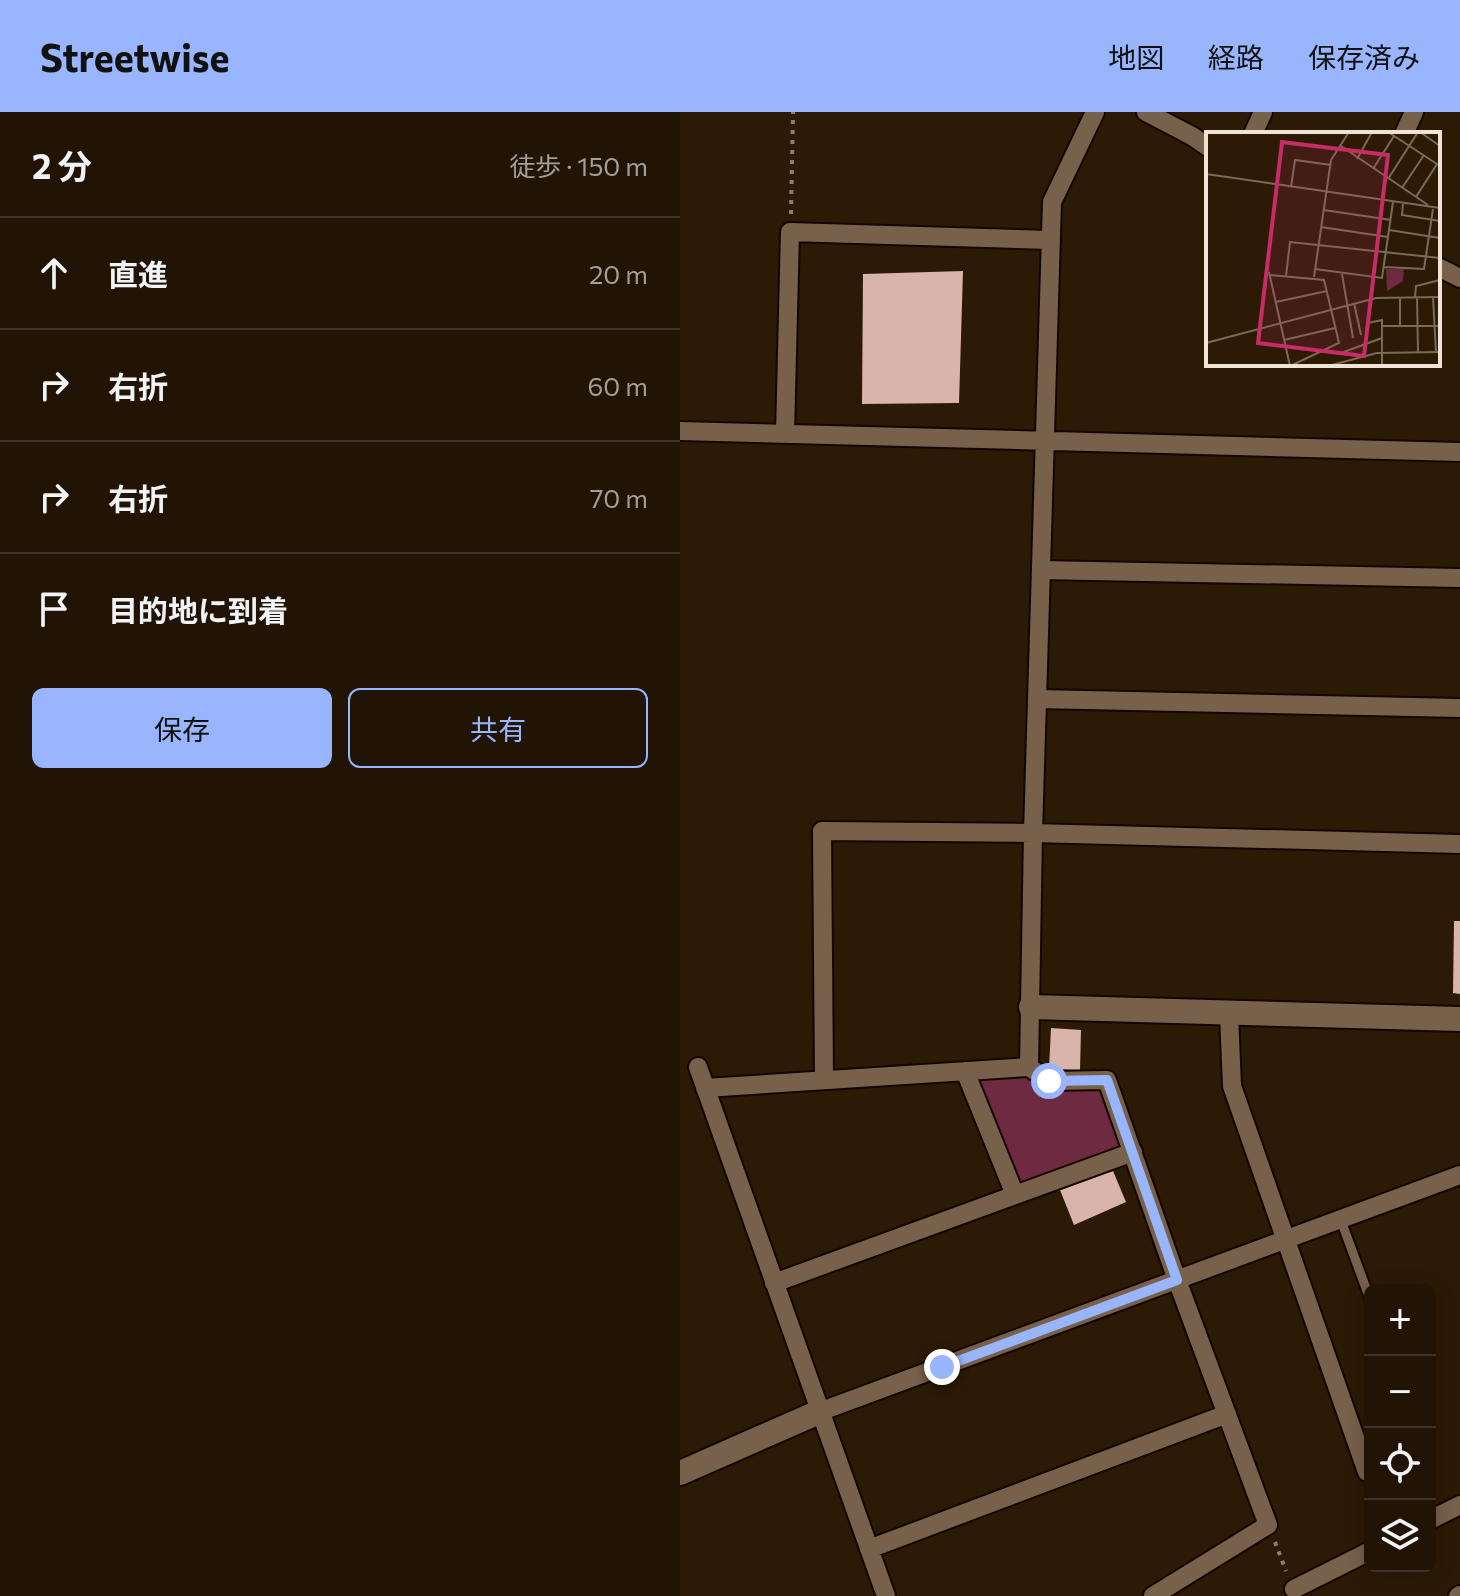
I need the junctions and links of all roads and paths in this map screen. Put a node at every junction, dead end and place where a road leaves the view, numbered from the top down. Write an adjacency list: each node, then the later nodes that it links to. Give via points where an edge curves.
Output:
1 (793, 112): 9 (path)
2 (1095, 112): 10 (street, via 1052,202)
3 (1146, 112): 8 (street)
4 (1263, 112): 6 (street)
5 (1414, 112): 7 (street)
6 (1254, 132)
7 (1405, 132)
8 (1206, 146)
9 (790, 232): 10 (street); 14 (street)
10 (1051, 240): 15 (street)
11 (1440, 268): 12 (street)
12 (1460, 278)
13 (680, 431): 14 (street)
14 (785, 434): 15 (street)
15 (1045, 442): 16 (street); 17 (street)
16 (1460, 452)
17 (1041, 570): 18 (street); 19 (street)
18 (1460, 578)
19 (1037, 699): 20 (street); 21 (street)
20 (1460, 708)
21 (1033, 833): 22 (street); 23 (street); 29 (street, via 822,831)
22 (1460, 844)
23 (1031, 1007): 24 (street); 27 (street)
24 (1229, 1014): 25 (street); 35 (street, via 1232,1086)
25 (1460, 1019)
26 (698, 1067): 30 (street)
27 (1029, 1067): 28 (street); 31 (street, via 1049,1081 1107,1080)
28 (965, 1071): 29 (street); 33 (street)
29 (824, 1080): 30 (street)
30 (705, 1088): 37 (street)
31 (1133, 1152): 33 (street); 36 (street)
32 (1460, 1175): 34 (street)
33 (1015, 1195): 37 (street)
34 (1340, 1218): 35 (street); 38 (lane)
35 (1285, 1238): 36 (street); 41 (street)
36 (1177, 1280): 39 (street); 40 (street)
37 (774, 1283): 39 (street)
38 (1364, 1284)
39 (819, 1412): 42 (street); 46 (street)
40 (1227, 1414): 45 (street); 46 (street)
41 (1364, 1463)
42 (680, 1473)
43 (1460, 1505): 44 (street)
44 (1436, 1517)
45 (1268, 1525): 48 (path); 50 (street)
46 (869, 1549): 49 (street)
47 (1364, 1554): 48 (street)
48 (1294, 1589)
49 (886, 1596)
50 (1153, 1596)

